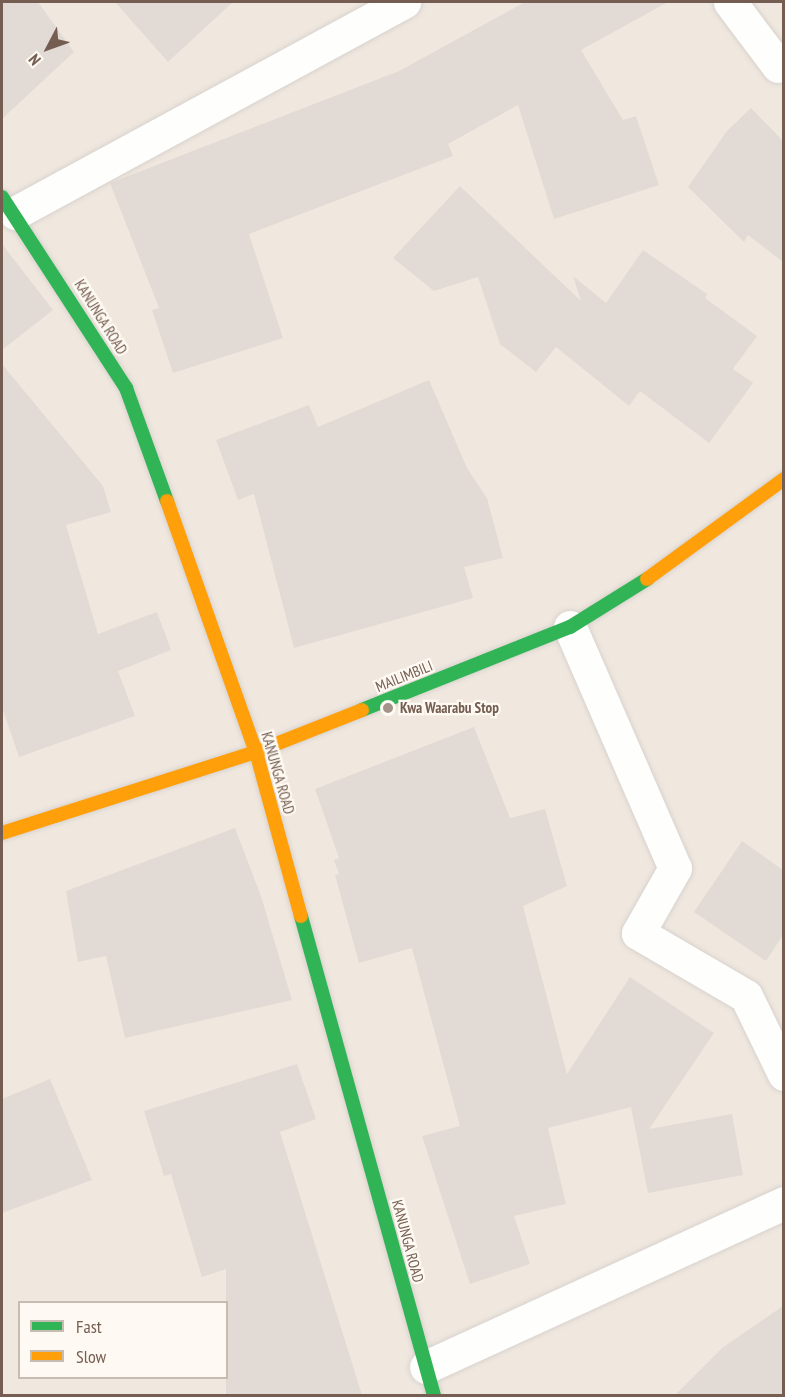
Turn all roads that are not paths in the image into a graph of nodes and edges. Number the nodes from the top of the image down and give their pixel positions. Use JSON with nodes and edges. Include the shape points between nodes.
{"nodes":[{"id":1,"x":404,"y":2,"type":"edge"},
{"id":2,"x":730,"y":2,"type":"edge"},
{"id":3,"x":778,"y":66,"type":"dead end"},
{"id":4,"x":8,"y":205,"type":"edge"},
{"id":5,"x":783,"y":479,"type":"edge"},
{"id":6,"x":570,"y":627,"type":"junction"},
{"id":7,"x":256,"y":752,"type":"junction"},
{"id":8,"x":2,"y":833,"type":"edge"},
{"id":9,"x":783,"y":1074,"type":"edge"},
{"id":10,"x":783,"y":1203,"type":"edge"},
{"id":11,"x":430,"y":1381,"type":"edge"}],
"edges":[{"from":1,"to":4,"type":"street"},
{"from":2,"to":3,"type":"street"},
{"from":4,"to":7,"type":"street","name":"KANUNGA ROAD","via":[[126,388]]},
{"from":5,"to":6,"type":"street","name":"MAILIMBILI","via":[[673,563]]},
{"from":6,"to":7,"type":"street","name":"MAILIMBILI"},
{"from":6,"to":9,"type":"street","via":[[675,868],[638,933],[746,996]]},
{"from":7,"to":8,"type":"street","name":"MAILIMBILI"},
{"from":7,"to":11,"type":"street","name":"KANUNGA ROAD"},
{"from":10,"to":11,"type":"street"}]}
